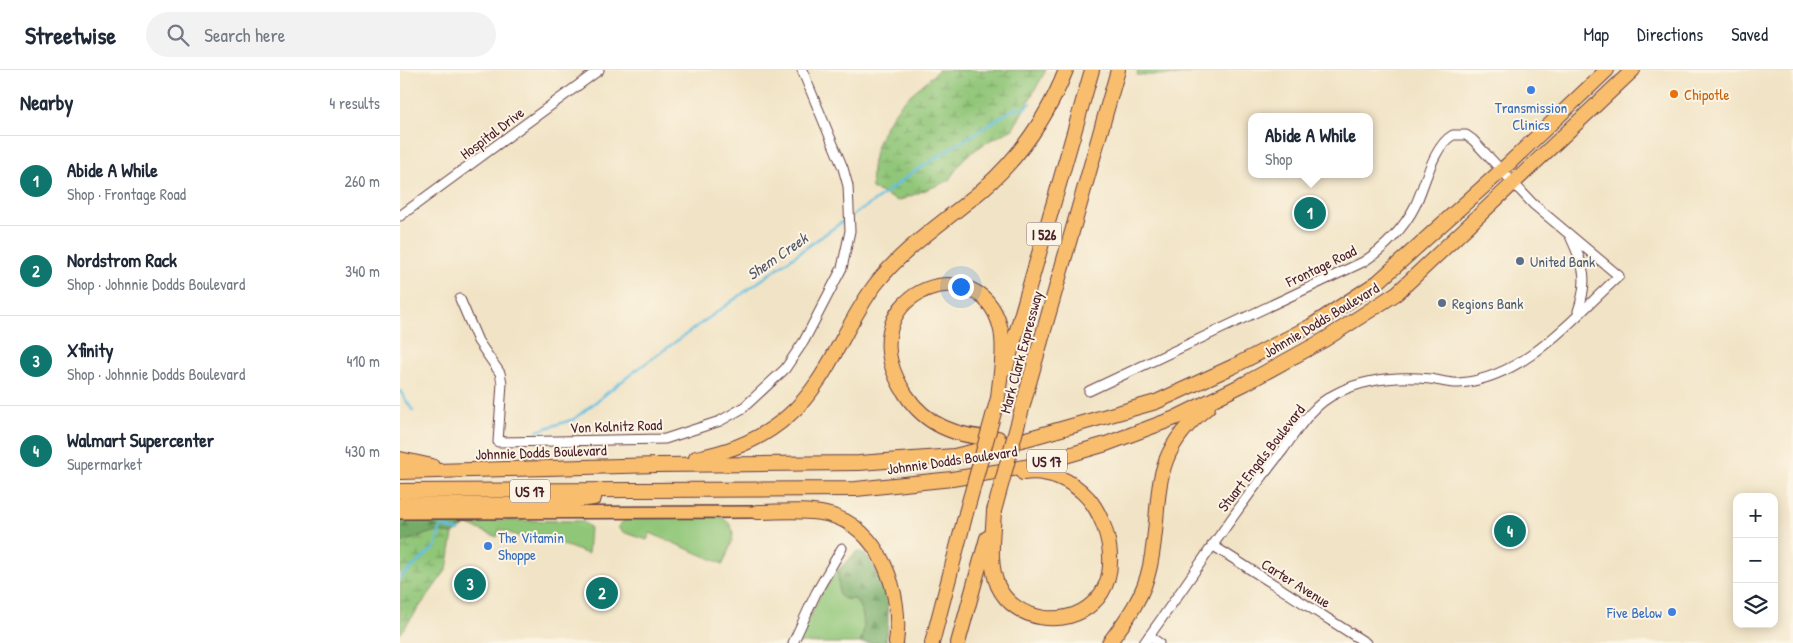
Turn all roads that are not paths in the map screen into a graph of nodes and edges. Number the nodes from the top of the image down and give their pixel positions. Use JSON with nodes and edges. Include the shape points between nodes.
{"nodes":[{"id":1,"x":599,"y":70,"type":"edge"},
{"id":2,"x":802,"y":70,"type":"edge"},
{"id":3,"x":1066,"y":70,"type":"edge"},
{"id":4,"x":1092,"y":70,"type":"edge"},
{"id":5,"x":1118,"y":70,"type":"edge"},
{"id":6,"x":1607,"y":70,"type":"edge"},
{"id":7,"x":1633,"y":70,"type":"edge"},
{"id":8,"x":1502,"y":170,"type":"junction"},
{"id":9,"x":1514,"y":183,"type":"junction"},
{"id":10,"x":400,"y":216,"type":"edge"},
{"id":11,"x":1569,"y":234,"type":"junction"},
{"id":12,"x":460,"y":299,"type":"dead end"},
{"id":13,"x":1578,"y":314,"type":"junction"},
{"id":14,"x":1089,"y":391,"type":"dead end"},
{"id":15,"x":1227,"y":392,"type":"junction"},
{"id":16,"x":998,"y":398,"type":"junction"},
{"id":17,"x":1026,"y":439,"type":"junction"},
{"id":18,"x":400,"y":459,"type":"edge"},
{"id":19,"x":658,"y":465,"type":"junction"},
{"id":20,"x":455,"y":471,"type":"junction"},
{"id":21,"x":400,"y":472,"type":"edge"},
{"id":22,"x":856,"y":489,"type":"junction"},
{"id":23,"x":400,"y":491,"type":"edge"},
{"id":24,"x":659,"y":491,"type":"junction"},
{"id":25,"x":400,"y":505,"type":"edge"},
{"id":26,"x":994,"y":511,"type":"junction"},
{"id":27,"x":758,"y":512,"type":"joint"},
{"id":28,"x":400,"y":513,"type":"edge"},
{"id":29,"x":1212,"y":546,"type":"junction"},
{"id":30,"x":842,"y":548,"type":"dead end"},
{"id":31,"x":1146,"y":640,"type":"edge"},
{"id":32,"x":793,"y":643,"type":"edge"},
{"id":33,"x":896,"y":643,"type":"edge"},
{"id":34,"x":932,"y":643,"type":"edge"},
{"id":35,"x":958,"y":643,"type":"edge"},
{"id":36,"x":1109,"y":643,"type":"edge"},
{"id":37,"x":1159,"y":643,"type":"edge"},
{"id":38,"x":1366,"y":643,"type":"edge"}],
"edges":[{"from":1,"to":10,"type":"street","name":"Hospital Drive"},
{"from":2,"to":12,"type":"street","name":"Von Kolnitz Road","via":[[843,168],[848,186],[849,237],[842,268],[804,342],[786,369],[743,408],[720,422],[665,439],[498,442],[500,373],[478,341]]},
{"from":3,"to":19,"type":"highway","via":[[1050,106],[1021,148],[984,188],[918,240],[875,285],[843,334],[822,375],[798,406],[763,434],[744,444],[714,455]]},
{"from":4,"to":16,"type":"highway","name":"Mark Clark Expressway","number":"I 526"},
{"from":5,"to":26,"type":"highway","name":"Mark Clark Expressway","number":"I 526","bridge":true},
{"from":6,"to":8,"type":"highway","number":"US 17"},
{"from":7,"to":9,"type":"highway","number":"US 17"},
{"from":8,"to":9,"type":"street","name":"Stuart Engals Boulevard"},
{"from":8,"to":14,"type":"street","name":"Frontage Road","via":[[1466,135],[1453,135],[1446,139],[1437,154],[1414,207],[1380,251],[1363,262]]},
{"from":8,"to":17,"type":"highway","name":"Johnnie Dodds Boulevard","number":"US 17","via":[[1378,282],[1311,326],[1156,402]]},
{"from":9,"to":11,"type":"street","name":"Stuart Engals Boulevard"},
{"from":9,"to":15,"type":"highway","name":"Johnnie Dodds Boulevard","number":"US 17","via":[[1397,293],[1324,340]]},
{"from":11,"to":13,"type":"street","via":[[1584,273],[1584,295]]},
{"from":11,"to":13,"type":"street","name":"Stuart Engals Boulevard","via":[[1619,276]]},
{"from":13,"to":29,"type":"street","name":"Stuart Engals Boulevard","via":[[1536,352],[1487,379],[1458,384],[1429,379],[1381,379],[1336,393],[1313,410]]},
{"from":15,"to":22,"type":"highway","name":"Johnnie Dodds Boulevard","number":"US 17","via":[[1175,418],[1106,444],[1031,466],[952,479]]},
{"from":15,"to":36,"type":"highway","via":[[1200,414],[1172,444],[1160,480],[1146,580],[1132,612]]},
{"from":16,"to":17,"type":"highway","via":[[1002,337],[989,303],[970,289],[937,286],[918,293],[900,306],[890,331],[890,357],[901,388],[923,416],[936,425],[967,436]]},
{"from":16,"to":34,"type":"highway","name":"Mark Clark Expressway","bridge":true},
{"from":17,"to":19,"type":"highway","name":"Johnnie Dodds Boulevard","number":"US 17","via":[[954,456],[868,463]]},
{"from":18,"to":20,"type":"highway"},
{"from":19,"to":20,"type":"highway","name":"Johnnie Dodds Boulevard","number":"US 17"},
{"from":20,"to":21,"type":"highway","name":"Johnnie Dodds Boulevard","number":"US 17"},
{"from":22,"to":24,"type":"highway","name":"Johnnie Dodds Boulevard","number":"US 17"},
{"from":22,"to":26,"type":"highway","via":[[916,492],[1027,473],[1064,479],[1090,501],[1107,536],[1110,553],[1108,576],[1095,602],[1079,612],[1051,618],[1028,614],[1006,598],[999,588],[993,566]]},
{"from":23,"to":24,"type":"highway","name":"Johnnie Dodds Boulevard","number":"US 17"},
{"from":24,"to":25,"type":"highway","via":[[539,505]]},
{"from":26,"to":35,"type":"highway","name":"Mark Clark Expressway","number":"I 526"},
{"from":27,"to":28,"type":"main road"},
{"from":27,"to":33,"type":"highway","via":[[827,514],[855,526],[886,568],[898,610]]},
{"from":29,"to":31,"type":"street","name":"Stuart Engals Boulevard"},
{"from":29,"to":38,"type":"street","name":"Carter Avenue"},
{"from":30,"to":32,"type":"street"},
{"from":31,"to":37,"type":"street"}]}
